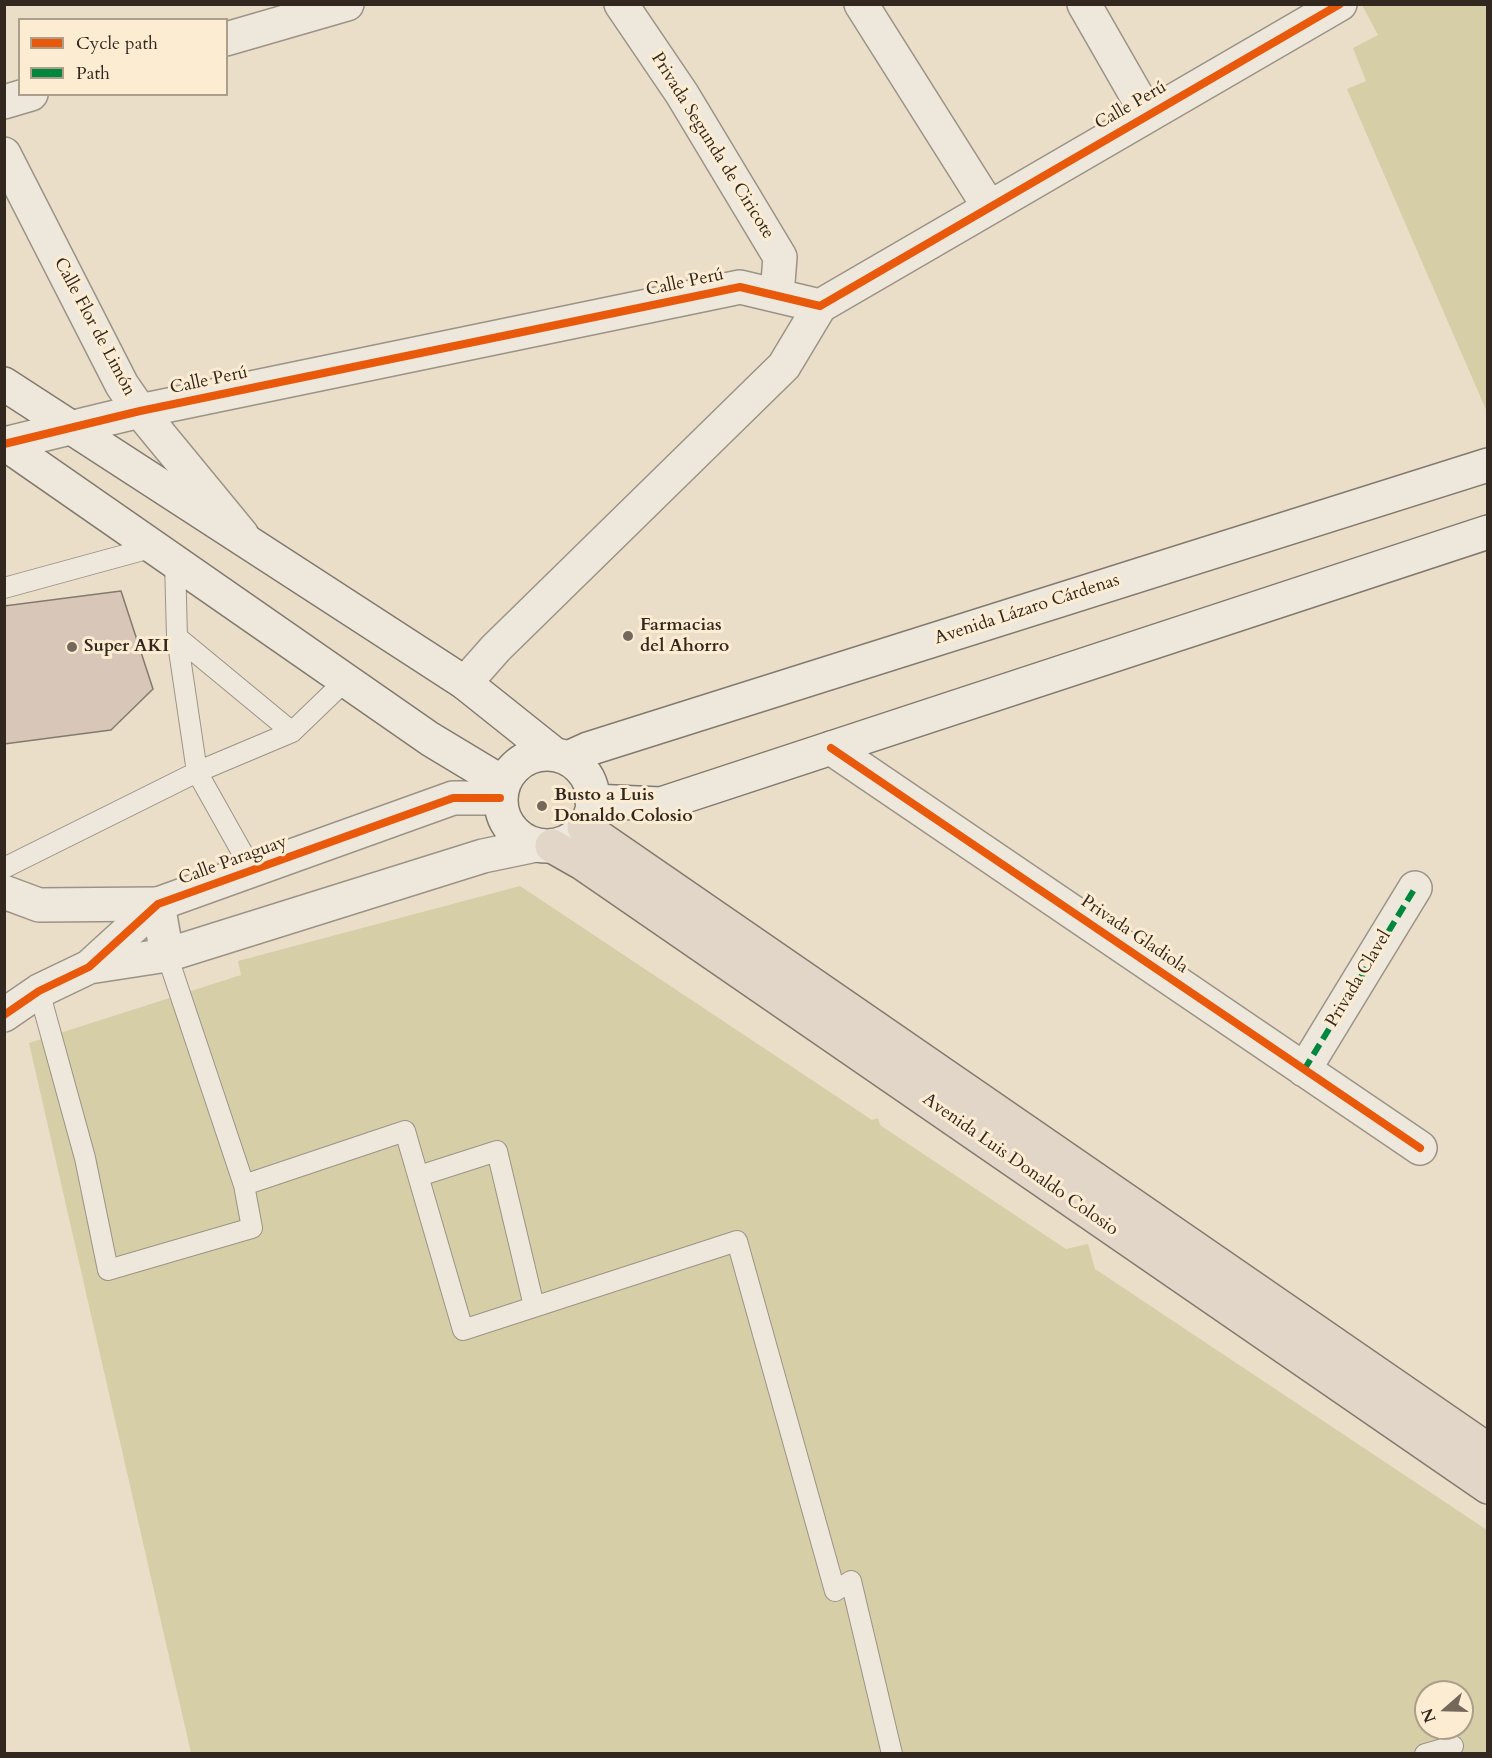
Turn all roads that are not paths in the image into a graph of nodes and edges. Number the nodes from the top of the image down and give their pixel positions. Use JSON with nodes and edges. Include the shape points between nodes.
{"nodes":[{"id":1,"x":347,"y":4,"type":"edge"},
{"id":2,"x":621,"y":4,"type":"edge"},
{"id":3,"x":861,"y":4,"type":"edge"},
{"id":4,"x":1084,"y":4,"type":"edge"},
{"id":5,"x":1340,"y":4,"type":"edge"},
{"id":6,"x":228,"y":38,"type":"edge"},
{"id":7,"x":24,"y":96,"type":"edge"},
{"id":8,"x":4,"y":102,"type":"edge"},
{"id":9,"x":1147,"y":114,"type":"junction"},
{"id":10,"x":4,"y":154,"type":"edge"},
{"id":11,"x":989,"y":207,"type":"junction"},
{"id":12,"x":777,"y":295,"type":"junction"},
{"id":13,"x":820,"y":306,"type":"junction"},
{"id":14,"x":4,"y":384,"type":"edge"},
{"id":15,"x":140,"y":411,"type":"junction"},
{"id":16,"x":70,"y":428,"type":"junction"},
{"id":17,"x":5,"y":443,"type":"edge"},
{"id":18,"x":1488,"y":465,"type":"edge"},
{"id":19,"x":1488,"y":532,"type":"edge"},
{"id":20,"x":250,"y":543,"type":"junction"},
{"id":21,"x":164,"y":554,"type":"junction"},
{"id":22,"x":4,"y":588,"type":"edge"},
{"id":23,"x":177,"y":637,"type":"junction"},
{"id":24,"x":346,"y":680,"type":"junction"},
{"id":25,"x":465,"y":683,"type":"junction"},
{"id":26,"x":292,"y":732,"type":"junction"},
{"id":27,"x":831,"y":748,"type":"junction"},
{"id":28,"x":561,"y":756,"type":"junction"},
{"id":29,"x":197,"y":772,"type":"junction"},
{"id":30,"x":502,"y":790,"type":"junction"},
{"id":31,"x":588,"y":814,"type":"junction"},
{"id":32,"x":544,"y":846,"type":"junction"},
{"id":33,"x":4,"y":868,"type":"edge"},
{"id":34,"x":252,"y":870,"type":"junction"},
{"id":35,"x":1414,"y":888,"type":"dead end"},
{"id":36,"x":4,"y":892,"type":"edge"},
{"id":37,"x":158,"y":904,"type":"junction"},
{"id":38,"x":167,"y":955,"type":"junction"},
{"id":39,"x":89,"y":966,"type":"junction"},
{"id":40,"x":39,"y":991,"type":"junction"},
{"id":41,"x":4,"y":1015,"type":"edge"},
{"id":42,"x":1304,"y":1070,"type":"junction"},
{"id":43,"x":1420,"y":1148,"type":"dead end"},
{"id":44,"x":419,"y":1176,"type":"junction"},
{"id":45,"x":244,"y":1185,"type":"junction"},
{"id":46,"x":534,"y":1306,"type":"junction"},
{"id":47,"x":1488,"y":1450,"type":"edge"},
{"id":48,"x":1488,"y":1487,"type":"edge"},
{"id":49,"x":1453,"y":1746,"type":"dead end"},
{"id":50,"x":892,"y":1754,"type":"edge"},
{"id":51,"x":1425,"y":1754,"type":"edge"}],
"edges":[{"from":1,"to":6,"type":"street"},
{"from":2,"to":12,"type":"street","name":"Privada Segunda de Ciricote","via":[[682,94],[780,257]]},
{"from":3,"to":11,"type":"street"},
{"from":4,"to":9,"type":"street"},
{"from":5,"to":9,"type":"street","name":"Calle Perú"},
{"from":7,"to":8,"type":"street"},
{"from":9,"to":11,"type":"street","name":"Calle Perú"},
{"from":10,"to":15,"type":"street","name":"Calle Flor de Limón","via":[[122,385]]},
{"from":11,"to":13,"type":"street","name":"Calle Perú"},
{"from":12,"to":13,"type":"street","name":"Calle Perú"},
{"from":12,"to":15,"type":"street","name":"Calle Perú","via":[[740,287]]},
{"from":13,"to":25,"type":"street","name":"Calle Perú","via":[[784,366]]},
{"from":14,"to":16,"type":"street"},
{"from":15,"to":16,"type":"street","name":"Calle Perú"},
{"from":15,"to":20,"type":"street","name":"Calle Flor de Limón"},
{"from":16,"to":17,"type":"street","name":"Calle Perú"},
{"from":16,"to":20,"type":"street"},
{"from":17,"to":21,"type":"street"},
{"from":18,"to":28,"type":"street","name":"Avenida Lázaro Cárdenas"},
{"from":19,"to":27,"type":"street"},
{"from":20,"to":25,"type":"street"},
{"from":21,"to":22,"type":"lane"},
{"from":21,"to":23,"type":"lane"},
{"from":21,"to":24,"type":"street"},
{"from":23,"to":26,"type":"lane"},
{"from":23,"to":29,"type":"lane"},
{"from":24,"to":26,"type":"lane"},
{"from":24,"to":30,"type":"street"},
{"from":25,"to":28,"type":"street"},
{"from":26,"to":29,"type":"lane"},
{"from":27,"to":31,"type":"street","via":[[661,804]]},
{"from":27,"to":42,"type":"street","name":"Privada Gladiola"},
{"from":28,"to":30,"type":"street","via":[[538,754],[523,759],[511,769]]},
{"from":28,"to":31,"type":"street","via":[[579,767],[588,779]]},
{"from":29,"to":33,"type":"lane"},
{"from":29,"to":34,"type":"lane"},
{"from":30,"to":32,"type":"street","via":[[503,814],[510,828],[522,838]]},
{"from":30,"to":34,"type":"street","name":"Calle Paraguay","via":[[453,798]]},
{"from":31,"to":32,"type":"street","via":[[575,836]]},
{"from":31,"to":47,"type":"main road"},
{"from":32,"to":38,"type":"street","name":"Calle Paraguay","via":[[483,856]]},
{"from":32,"to":48,"type":"main road","name":"Avenida Luis Donaldo Colosio","via":[[582,863]]},
{"from":34,"to":37,"type":"street","name":"Calle Paraguay"},
{"from":35,"to":42,"type":"street","name":"Privada Clavel"},
{"from":36,"to":37,"type":"street","via":[[39,905]]},
{"from":37,"to":38,"type":"street"},
{"from":37,"to":39,"type":"street","name":"Calle Paraguay"},
{"from":38,"to":39,"type":"street","name":"Calle Paraguay"},
{"from":38,"to":45,"type":"lane"},
{"from":39,"to":40,"type":"street","name":"Calle Paraguay"},
{"from":40,"to":41,"type":"street","name":"Calle Paraguay"},
{"from":40,"to":45,"type":"lane","via":[[85,1158],[108,1270],[252,1228]]},
{"from":42,"to":43,"type":"street","name":"Privada Gladiola"},
{"from":44,"to":45,"type":"lane","via":[[405,1131]]},
{"from":44,"to":46,"type":"lane","via":[[463,1330]]},
{"from":44,"to":46,"type":"lane","via":[[497,1151]]},
{"from":46,"to":50,"type":"lane","via":[[737,1241],[835,1591],[851,1581]]},
{"from":49,"to":51,"type":"lane"}]}
